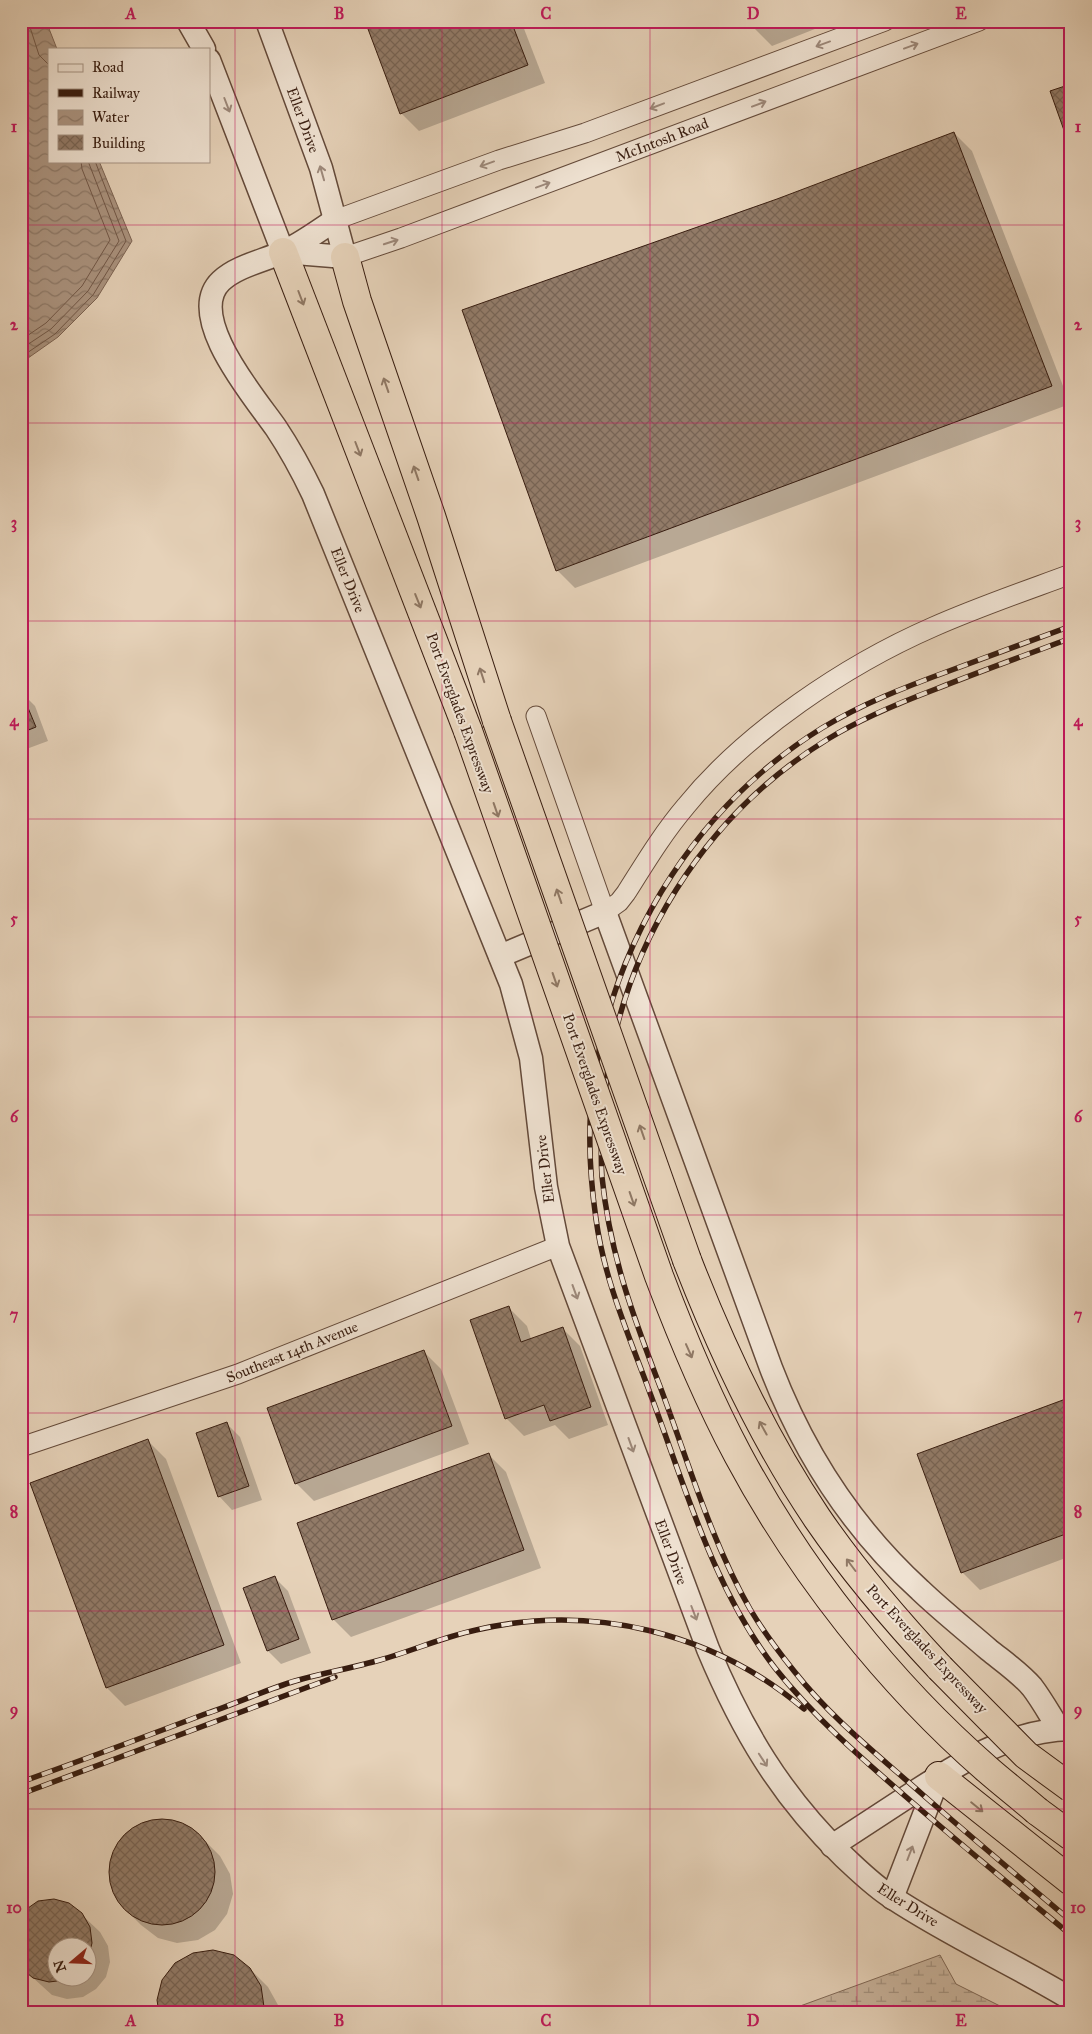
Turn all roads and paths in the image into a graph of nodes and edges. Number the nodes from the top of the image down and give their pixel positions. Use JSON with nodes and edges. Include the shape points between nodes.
{"nodes":[{"id":1,"x":188,"y":21,"type":"edge"},
{"id":2,"x":267,"y":21,"type":"edge"},
{"id":3,"x":885,"y":21,"type":"edge"},
{"id":4,"x":979,"y":21,"type":"edge"},
{"id":5,"x":203,"y":48,"type":"edge"},
{"id":6,"x":210,"y":63,"type":"edge"},
{"id":7,"x":335,"y":220,"type":"junction"},
{"id":8,"x":283,"y":252,"type":"junction"},
{"id":9,"x":345,"y":257,"type":"junction"},
{"id":10,"x":1071,"y":574,"type":"edge"},
{"id":11,"x":536,"y":716,"type":"dead end"},
{"id":12,"x":605,"y":912,"type":"junction"},
{"id":13,"x":500,"y":956,"type":"junction"},
{"id":14,"x":558,"y":1246,"type":"junction"},
{"id":15,"x":21,"y":1447,"type":"edge"},
{"id":16,"x":940,"y":1668,"type":"junction"},
{"id":17,"x":1065,"y":1729,"type":"edge"},
{"id":18,"x":1071,"y":1766,"type":"edge"},
{"id":19,"x":939,"y":1776,"type":"junction"},
{"id":20,"x":1071,"y":1788,"type":"edge"},
{"id":21,"x":1071,"y":1836,"type":"edge"},
{"id":22,"x":832,"y":1846,"type":"junction"},
{"id":23,"x":1071,"y":1881,"type":"edge"},
{"id":24,"x":892,"y":1898,"type":"junction"},
{"id":25,"x":1071,"y":1999,"type":"edge"}],
"edges":[{"from":1,"to":5,"type":"street"},
{"from":7,"to":2,"type":"street","name":"Eller Drive","one_way":true,"via":[[321,168]]},
{"from":3,"to":7,"type":"street","one_way":true,"via":[[585,133],[499,160]]},
{"from":9,"to":4,"type":"street","name":"McIntosh Road","one_way":true},
{"from":6,"to":8,"type":"street","one_way":true},
{"from":7,"to":8,"type":"street","name":"Eller Drive"},
{"from":7,"to":9,"type":"street","name":"Eller Drive"},
{"from":8,"to":9,"type":"street","name":"Eller Drive"},
{"from":8,"to":13,"type":"street","name":"Eller Drive","via":[[220,282],[211,302],[213,324],[237,373],[290,449],[313,494]]},
{"from":8,"to":21,"type":"highway","name":"Port Everglades Expressway","one_way":true,"bridge":true,"via":[[468,731],[659,1276],[701,1380],[773,1515],[848,1622],[954,1739],[987,1770]]},
{"from":16,"to":9,"type":"highway","name":"Port Everglades Expressway","one_way":true,"bridge":true,"via":[[855,1570],[817,1518],[764,1430],[730,1363],[687,1260],[497,721],[357,302]]},
{"from":10,"to":12,"type":"street","via":[[931,628],[836,679],[775,720],[728,761],[686,805],[626,894]]},
{"from":11,"to":12,"type":"street"},
{"from":12,"to":13,"type":"street"},
{"from":12,"to":17,"type":"street","via":[[771,1368],[809,1453],[848,1510],[895,1566],[1020,1675]]},
{"from":13,"to":14,"type":"street","name":"Eller Drive","via":[[520,1011],[531,1058],[546,1187]]},
{"from":14,"to":15,"type":"street","name":"Southeast 14th Avenue","via":[[238,1374]]},
{"from":14,"to":22,"type":"street","name":"Eller Drive","one_way":true,"via":[[726,1692],[772,1774]]},
{"from":16,"to":18,"type":"highway","bridge":true,"via":[[1032,1740]]},
{"from":16,"to":20,"type":"highway","name":"Port Everglades Expressway","bridge":true,"via":[[1026,1755]]},
{"from":17,"to":19,"type":"street","via":[[996,1745]]},
{"from":19,"to":22,"type":"street"},
{"from":19,"to":23,"type":"highway","one_way":true},
{"from":24,"to":19,"type":"street","one_way":true},
{"from":22,"to":24,"type":"street","name":"Eller Drive"},
{"from":24,"to":25,"type":"street","name":"Eller Drive"}]}
